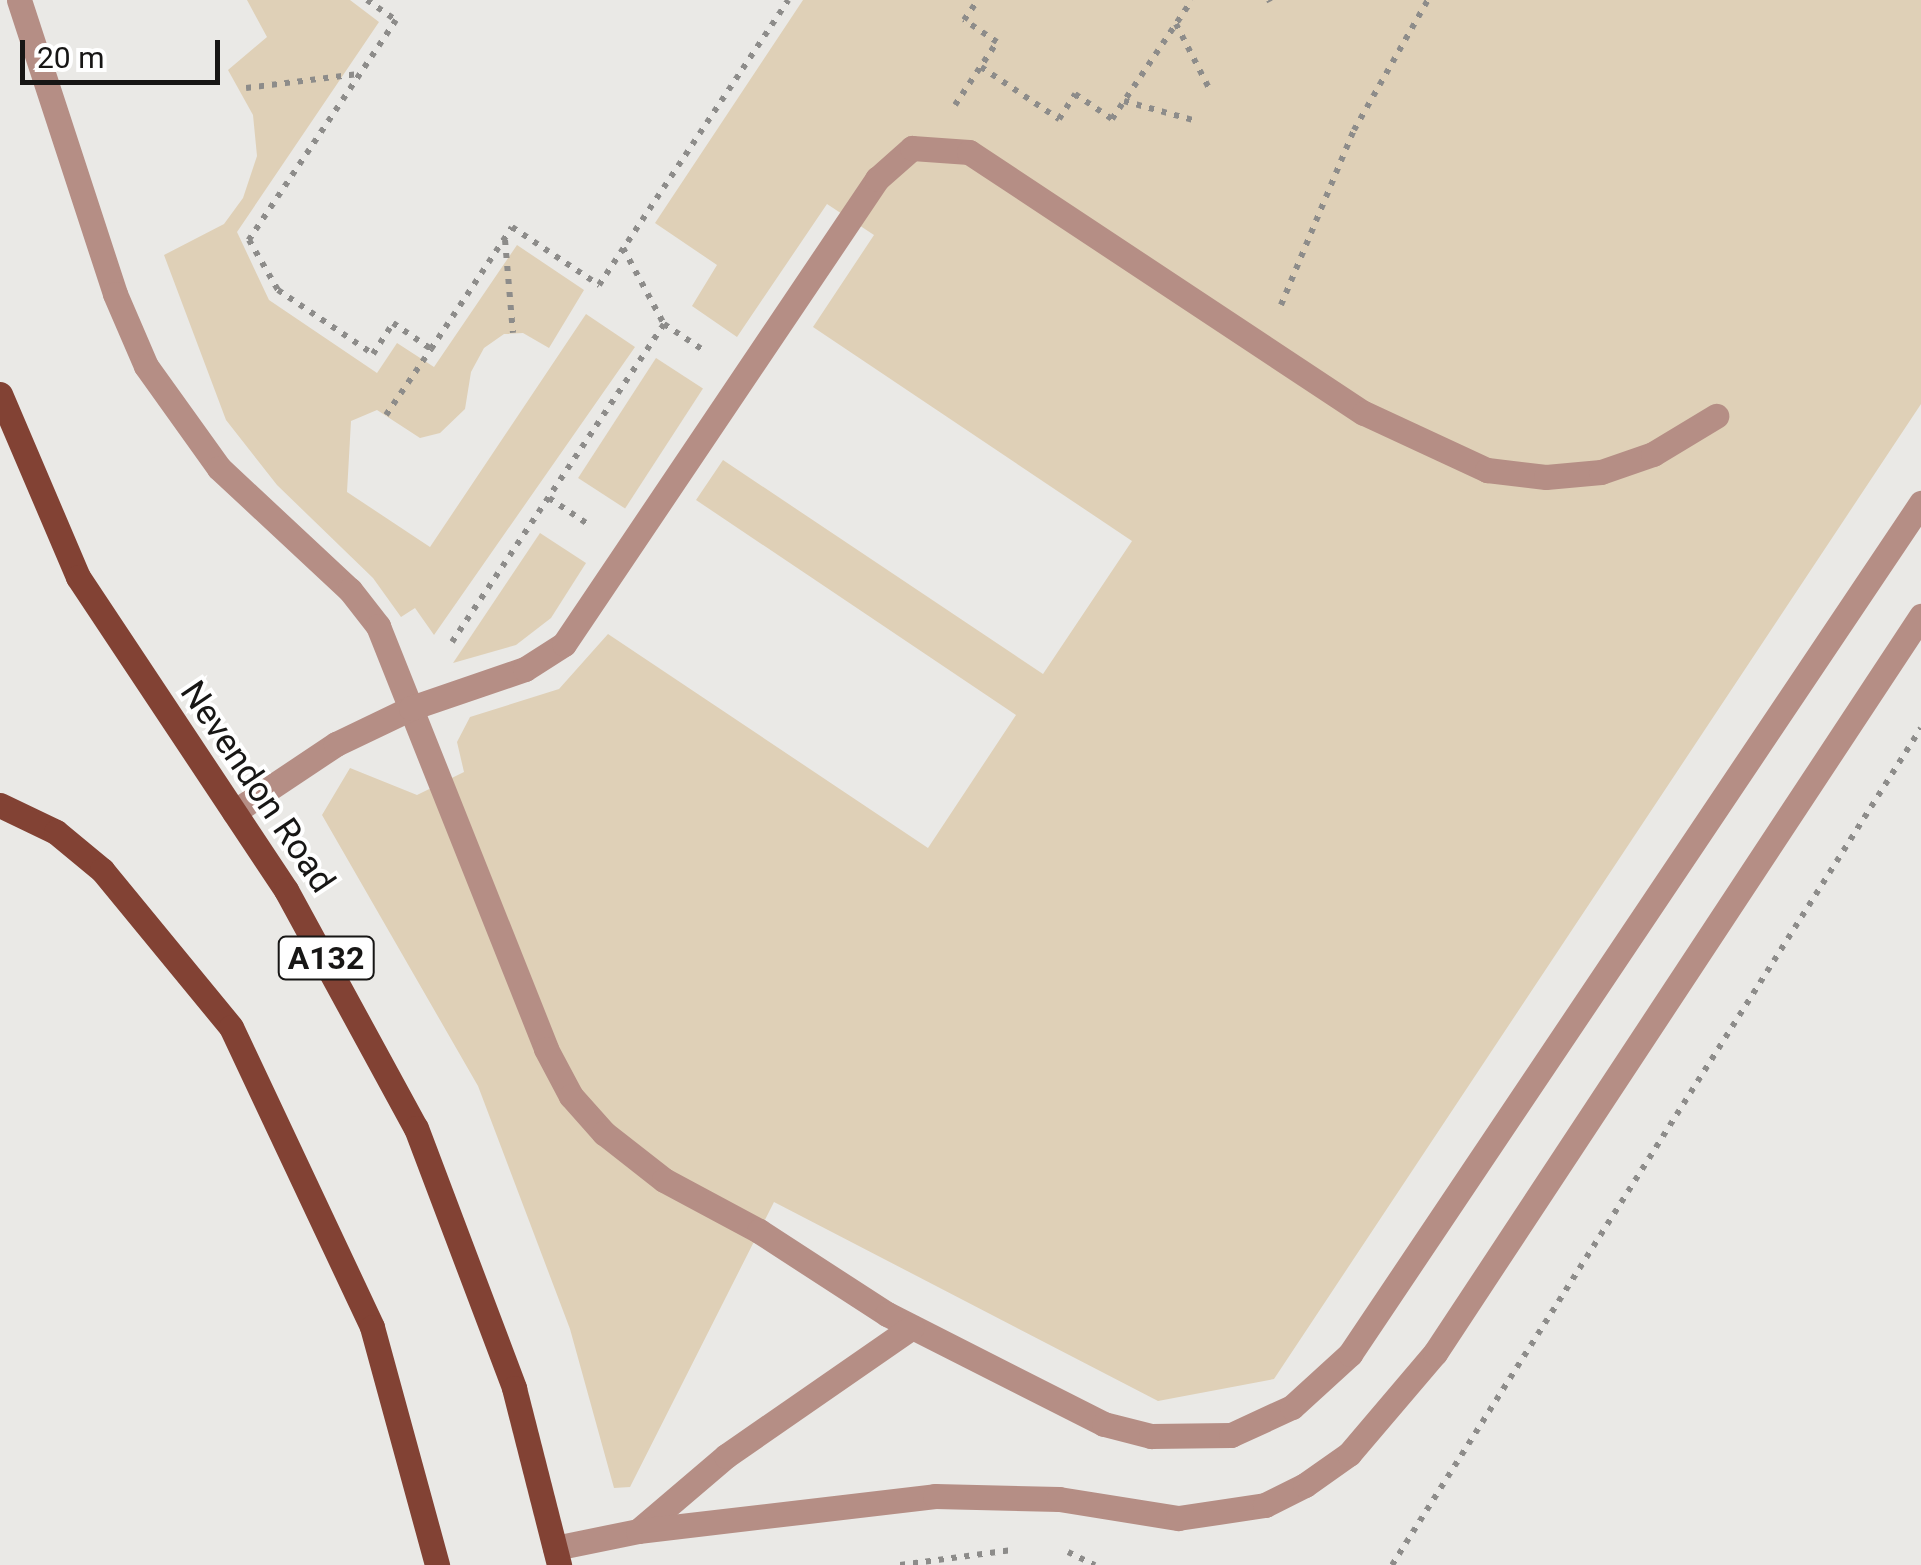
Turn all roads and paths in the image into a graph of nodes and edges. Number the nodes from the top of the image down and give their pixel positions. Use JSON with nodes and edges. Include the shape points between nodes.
{"nodes":[{"id":1,"x":19,"y":0,"type":"edge"},
{"id":2,"x":367,"y":0,"type":"edge"},
{"id":3,"x":788,"y":0,"type":"edge"},
{"id":4,"x":978,"y":0,"type":"edge"},
{"id":5,"x":1192,"y":0,"type":"edge"},
{"id":6,"x":1428,"y":0,"type":"edge"},
{"id":7,"x":1176,"y":24,"type":"junction"},
{"id":8,"x":981,"y":66,"type":"junction"},
{"id":9,"x":360,"y":73,"type":"junction"},
{"id":10,"x":246,"y":88,"type":"dead end"},
{"id":11,"x":1211,"y":92,"type":"dead end"},
{"id":12,"x":1124,"y":101,"type":"junction"},
{"id":13,"x":1193,"y":120,"type":"dead end"},
{"id":14,"x":928,"y":144,"type":"junction"},
{"id":15,"x":504,"y":238,"type":"junction"},
{"id":16,"x":624,"y":248,"type":"junction"},
{"id":17,"x":664,"y":324,"type":"junction"},
{"id":18,"x":513,"y":333,"type":"dead end"},
{"id":19,"x":1265,"y":347,"type":"junction"},
{"id":20,"x":431,"y":348,"type":"junction"},
{"id":21,"x":744,"y":378,"type":"junction"},
{"id":22,"x":0,"y":394,"type":"edge"},
{"id":23,"x":386,"y":415,"type":"dead end"},
{"id":24,"x":1716,"y":416,"type":"dead end"},
{"id":25,"x":1921,"y":503,"type":"edge"},
{"id":26,"x":1921,"y":616,"type":"edge"},
{"id":27,"x":443,"y":655,"type":"dead end"},
{"id":28,"x":411,"y":708,"type":"junction"},
{"id":29,"x":1921,"y":728,"type":"edge"},
{"id":30,"x":0,"y":805,"type":"edge"},
{"id":31,"x":234,"y":812,"type":"junction"},
{"id":32,"x":912,"y":1328,"type":"junction"},
{"id":33,"x":638,"y":1530,"type":"junction"},
{"id":34,"x":1052,"y":1544,"type":"dead end"},
{"id":35,"x":1033,"y":1547,"type":"dead end"},
{"id":36,"x":557,"y":1557,"type":"edge"},
{"id":37,"x":437,"y":1565,"type":"edge"},
{"id":38,"x":900,"y":1565,"type":"edge"},
{"id":39,"x":1094,"y":1565,"type":"edge"},
{"id":40,"x":1392,"y":1565,"type":"edge"}],
"edges":[{"from":1,"to":28,"type":"lane","via":[[115,294],[146,366],[220,468],[350,590],[378,626]]},
{"from":2,"to":9,"type":"path","via":[[396,20]]},
{"from":3,"to":16,"type":"path"},
{"from":4,"to":8,"type":"path","via":[[964,20],[997,42]]},
{"from":5,"to":7,"type":"path"},
{"from":6,"to":19,"type":"path","via":[[1339,162]]},
{"from":7,"to":11,"type":"path"},
{"from":7,"to":12,"type":"path"},
{"from":8,"to":12,"type":"path","via":[[1059,119],[1075,94],[1112,119]]},
{"from":8,"to":14,"type":"path"},
{"from":9,"to":10,"type":"path"},
{"from":9,"to":20,"type":"path","via":[[249,240],[278,290],[373,354],[393,323]]},
{"from":12,"to":13,"type":"path"},
{"from":14,"to":19,"type":"lane","via":[[970,152],[1002,171]]},
{"from":14,"to":21,"type":"lane","via":[[896,158],[877,179]]},
{"from":15,"to":16,"type":"path","via":[[512,226],[599,285]]},
{"from":15,"to":18,"type":"path"},
{"from":15,"to":20,"type":"path"},
{"from":16,"to":17,"type":"path"},
{"from":17,"to":21,"type":"path"},
{"from":17,"to":27,"type":"path"},
{"from":19,"to":24,"type":"lane","via":[[1364,413],[1487,470],[1546,477],[1600,472],[1652,454]]},
{"from":20,"to":23,"type":"path"},
{"from":21,"to":28,"type":"lane","via":[[564,644],[525,668]]},
{"from":22,"to":31,"type":"main road","name":"Nevendon Road","number":"A132","via":[[78,577]]},
{"from":25,"to":32,"type":"lane","via":[[1389,1298],[1321,1385],[1263,1424],[1231,1435],[1151,1436],[1051,1402]]},
{"from":26,"to":33,"type":"lane","via":[[1434,1353],[1349,1454],[1305,1486],[1265,1505],[1178,1518],[1059,1499],[968,1496]]},
{"from":28,"to":31,"type":"lane","via":[[336,744]]},
{"from":28,"to":32,"type":"lane","via":[[546,1049],[571,1096],[649,1170]]},
{"from":29,"to":40,"type":"path"},
{"from":30,"to":37,"type":"main road","via":[[56,832],[102,870],[230,1027],[372,1327]]},
{"from":31,"to":36,"type":"main road","name":"Nevendon Road","number":"A132","via":[[332,966],[416,1128],[508,1371]]},
{"from":32,"to":33,"type":"lane","via":[[726,1456]]},
{"from":33,"to":36,"type":"lane"},
{"from":34,"to":39,"type":"path"},
{"from":35,"to":38,"type":"path"}]}
